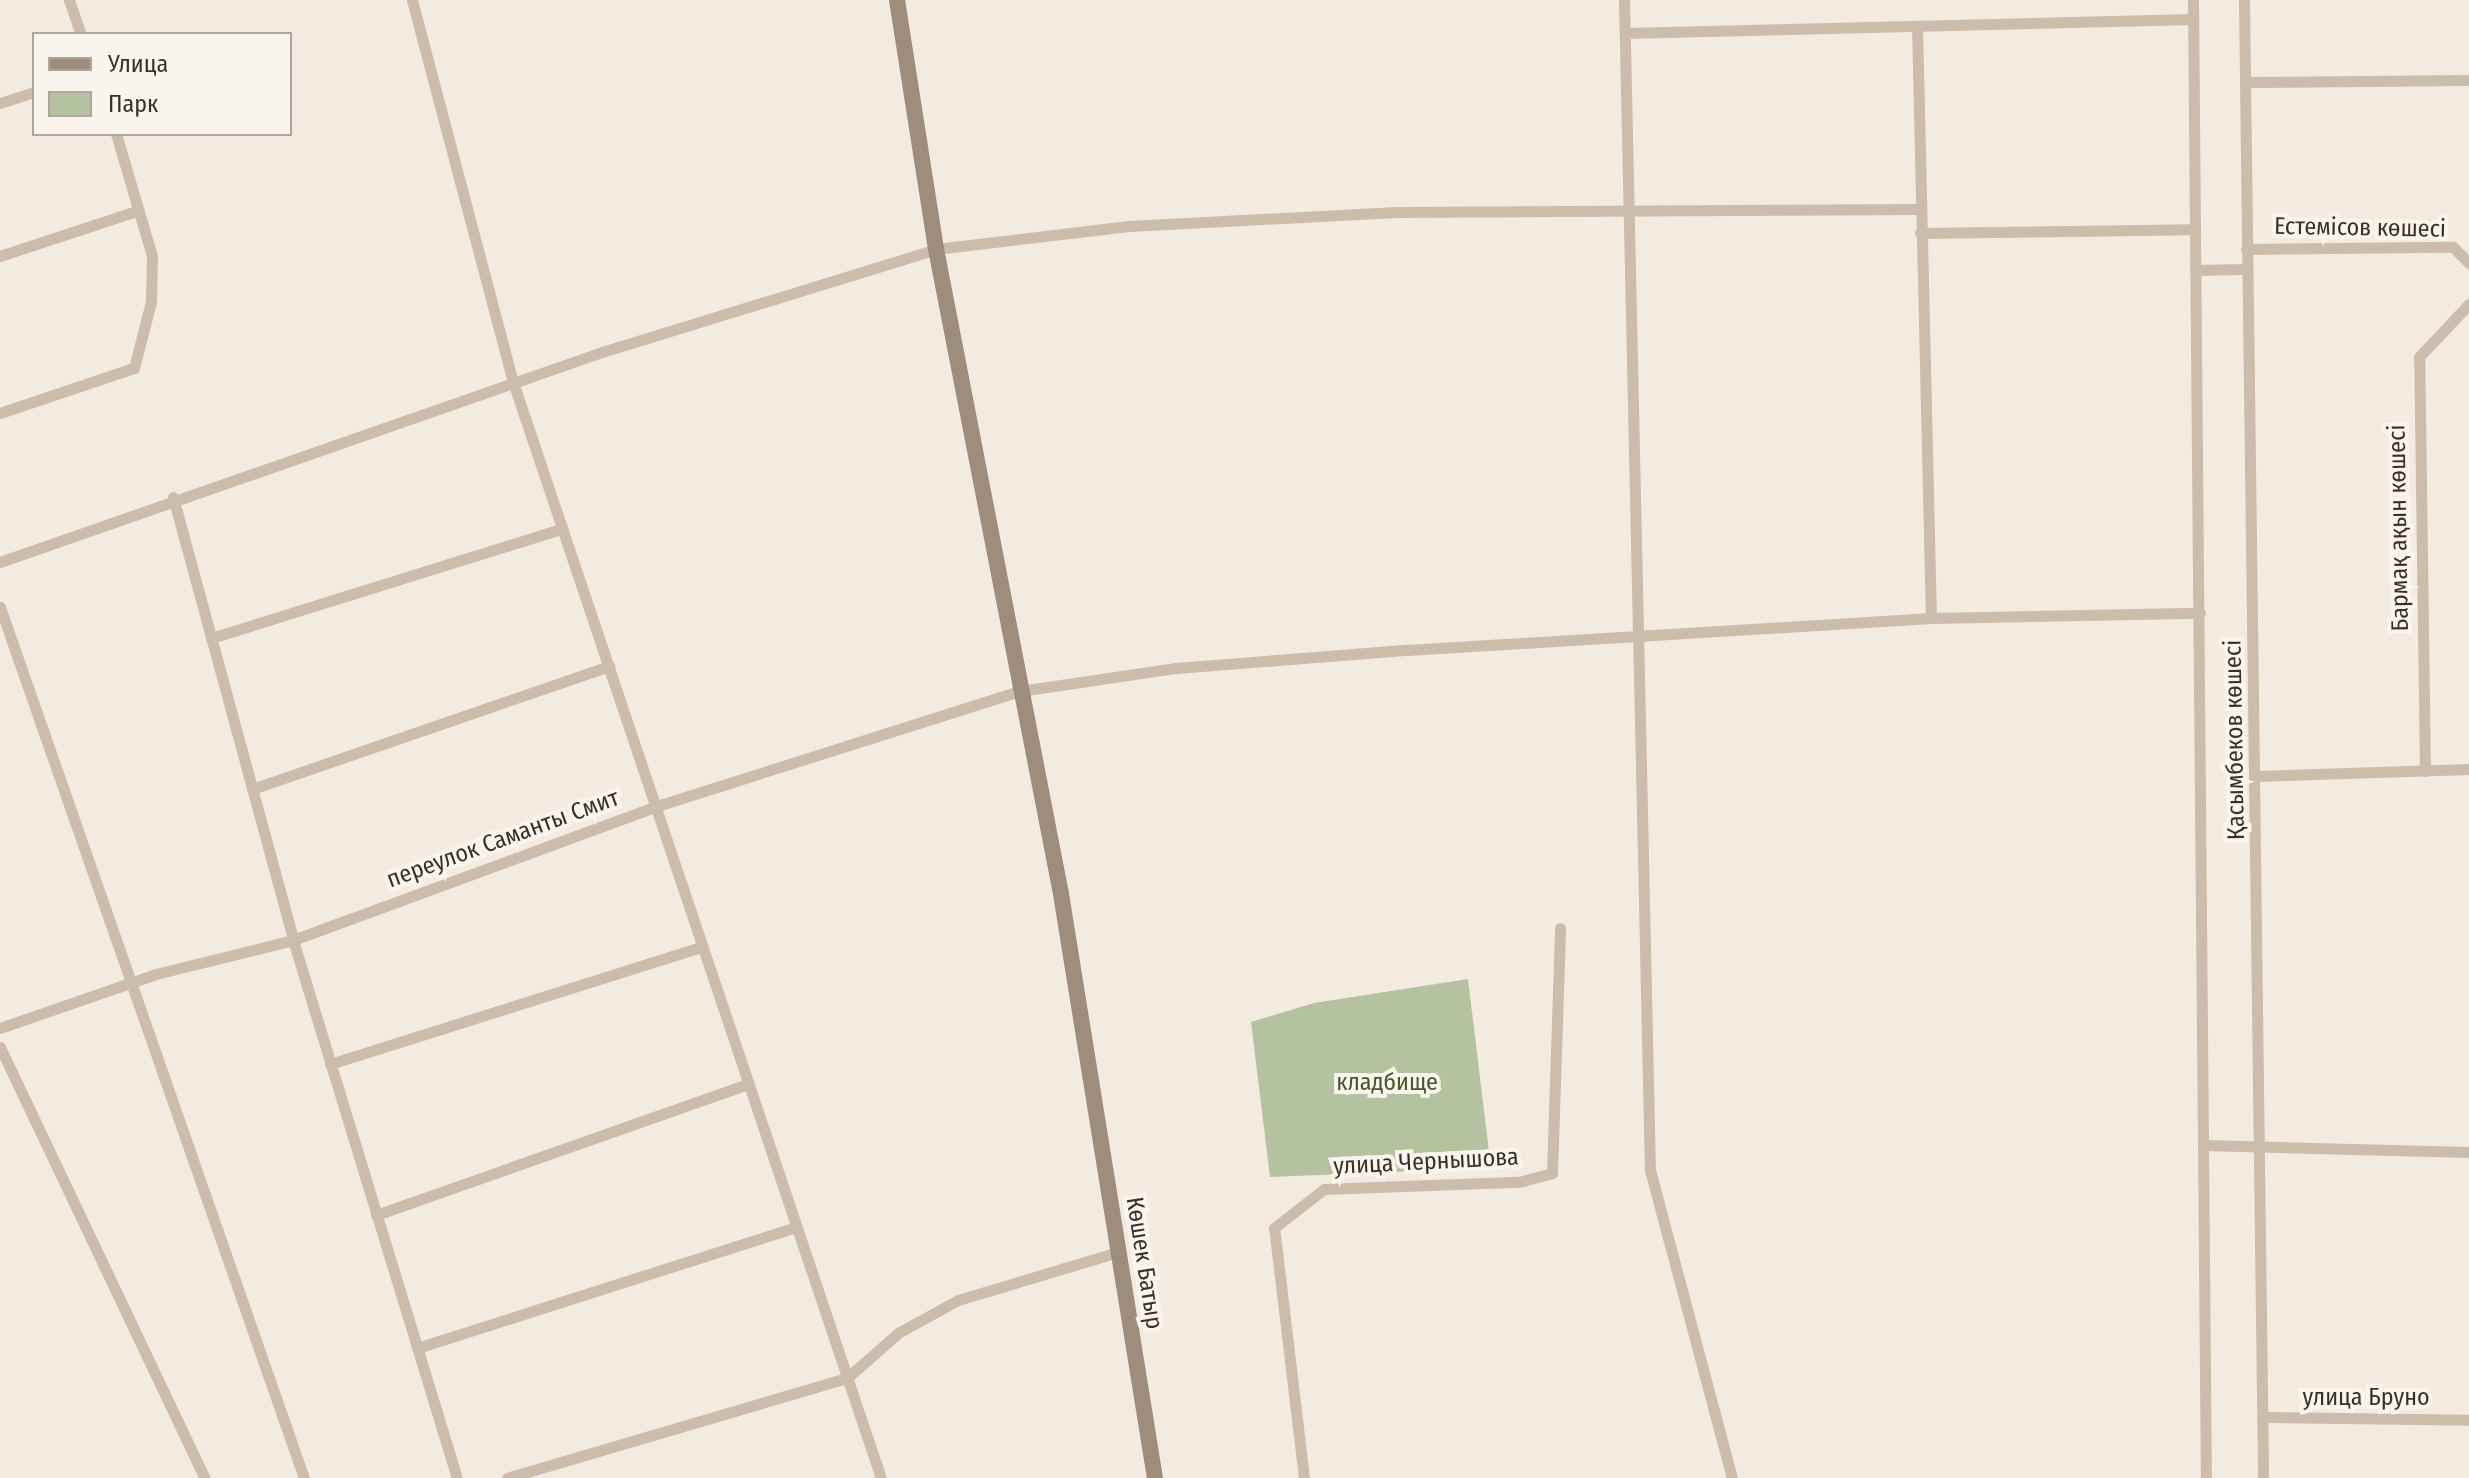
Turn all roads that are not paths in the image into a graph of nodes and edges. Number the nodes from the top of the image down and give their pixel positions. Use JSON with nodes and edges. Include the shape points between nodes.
{"nodes":[{"id":1,"x":69,"y":0,"type":"edge"},
{"id":2,"x":412,"y":0,"type":"edge"},
{"id":3,"x":897,"y":0,"type":"edge"},
{"id":4,"x":1624,"y":0,"type":"edge"},
{"id":5,"x":2193,"y":0,"type":"edge"},
{"id":6,"x":2244,"y":0,"type":"edge"},
{"id":7,"x":2193,"y":19,"type":"junction"},
{"id":8,"x":1917,"y":26,"type":"junction"},
{"id":9,"x":80,"y":32,"type":"edge"},
{"id":10,"x":1625,"y":33,"type":"junction"},
{"id":11,"x":2469,"y":80,"type":"edge"},
{"id":12,"x":2245,"y":82,"type":"junction"},
{"id":13,"x":32,"y":93,"type":"edge"},
{"id":14,"x":0,"y":103,"type":"edge"},
{"id":15,"x":117,"y":136,"type":"edge"},
{"id":16,"x":1919,"y":209,"type":"junction"},
{"id":17,"x":139,"y":210,"type":"junction"},
{"id":18,"x":1631,"y":214,"type":"junction"},
{"id":19,"x":2195,"y":229,"type":"junction"},
{"id":20,"x":1920,"y":233,"type":"junction"},
{"id":21,"x":936,"y":249,"type":"junction"},
{"id":22,"x":2246,"y":249,"type":"junction"},
{"id":23,"x":0,"y":256,"type":"edge"},
{"id":24,"x":2469,"y":263,"type":"edge"},
{"id":25,"x":2245,"y":269,"type":"junction"},
{"id":26,"x":2195,"y":270,"type":"junction"},
{"id":27,"x":2469,"y":304,"type":"edge"},
{"id":28,"x":513,"y":382,"type":"junction"},
{"id":29,"x":0,"y":413,"type":"edge"},
{"id":30,"x":173,"y":497,"type":"junction"},
{"id":31,"x":562,"y":529,"type":"junction"},
{"id":32,"x":0,"y":562,"type":"edge"},
{"id":33,"x":0,"y":607,"type":"edge"},
{"id":34,"x":2200,"y":613,"type":"junction"},
{"id":35,"x":1931,"y":618,"type":"junction"},
{"id":36,"x":1637,"y":637,"type":"junction"},
{"id":37,"x":211,"y":638,"type":"junction"},
{"id":38,"x":609,"y":666,"type":"junction"},
{"id":39,"x":1020,"y":691,"type":"junction"},
{"id":40,"x":2469,"y":769,"type":"edge"},
{"id":41,"x":2425,"y":771,"type":"junction"},
{"id":42,"x":2259,"y":776,"type":"junction"},
{"id":43,"x":252,"y":789,"type":"junction"},
{"id":44,"x":657,"y":806,"type":"junction"},
{"id":45,"x":1560,"y":928,"type":"dead end"},
{"id":46,"x":293,"y":940,"type":"junction"},
{"id":47,"x":701,"y":947,"type":"junction"},
{"id":48,"x":128,"y":984,"type":"junction"},
{"id":49,"x":0,"y":1028,"type":"edge"},
{"id":50,"x":0,"y":1047,"type":"edge"},
{"id":51,"x":330,"y":1064,"type":"junction"},
{"id":52,"x":746,"y":1085,"type":"junction"},
{"id":53,"x":2204,"y":1145,"type":"junction"},
{"id":54,"x":2261,"y":1147,"type":"junction"},
{"id":55,"x":2469,"y":1152,"type":"edge"},
{"id":56,"x":376,"y":1215,"type":"junction"},
{"id":57,"x":793,"y":1228,"type":"junction"},
{"id":58,"x":1118,"y":1252,"type":"junction"},
{"id":59,"x":417,"y":1348,"type":"junction"},
{"id":60,"x":847,"y":1378,"type":"junction"},
{"id":61,"x":2263,"y":1417,"type":"junction"},
{"id":62,"x":2469,"y":1420,"type":"edge"},
{"id":63,"x":205,"y":1478,"type":"edge"},
{"id":64,"x":304,"y":1478,"type":"edge"},
{"id":65,"x":457,"y":1478,"type":"edge"},
{"id":66,"x":507,"y":1478,"type":"edge"},
{"id":67,"x":881,"y":1478,"type":"edge"},
{"id":68,"x":1155,"y":1478,"type":"edge"},
{"id":69,"x":1304,"y":1478,"type":"edge"},
{"id":70,"x":1732,"y":1478,"type":"edge"},
{"id":71,"x":2206,"y":1478,"type":"edge"},
{"id":72,"x":2263,"y":1478,"type":"edge"}],
"edges":[{"from":1,"to":9,"type":"street"},
{"from":2,"to":28,"type":"street"},
{"from":3,"to":21,"type":"street","name":"Көшек Батыр"},
{"from":4,"to":10,"type":"street"},
{"from":5,"to":7,"type":"street"},
{"from":6,"to":12,"type":"street","name":"Қасымбеков көшесі"},
{"from":7,"to":8,"type":"street"},
{"from":7,"to":19,"type":"street"},
{"from":8,"to":10,"type":"street"},
{"from":8,"to":16,"type":"street"},
{"from":10,"to":18,"type":"street"},
{"from":11,"to":12,"type":"street"},
{"from":12,"to":22,"type":"street","name":"Қасымбеков көшесі"},
{"from":13,"to":14,"type":"street"},
{"from":15,"to":17,"type":"street"},
{"from":16,"to":18,"type":"street"},
{"from":16,"to":20,"type":"street"},
{"from":17,"to":23,"type":"street"},
{"from":17,"to":29,"type":"street","via":[[152,256],[151,302],[134,368]]},
{"from":18,"to":21,"type":"street","via":[[1383,213],[1129,226]]},
{"from":18,"to":36,"type":"street"},
{"from":19,"to":20,"type":"street"},
{"from":19,"to":26,"type":"street"},
{"from":20,"to":35,"type":"street"},
{"from":21,"to":28,"type":"street"},
{"from":21,"to":39,"type":"street","name":"Көшек Батыр"},
{"from":22,"to":24,"type":"street","name":"Естемісов көшесі","via":[[2453,247]]},
{"from":22,"to":25,"type":"street","name":"Қасымбеков көшесі"},
{"from":25,"to":26,"type":"street"},
{"from":25,"to":42,"type":"street","name":"Қасымбеков көшесі"},
{"from":26,"to":34,"type":"street"},
{"from":27,"to":41,"type":"street","name":"Бармақ ақын көшесі","via":[[2419,357]]},
{"from":28,"to":30,"type":"street"},
{"from":28,"to":31,"type":"street"},
{"from":30,"to":32,"type":"street"},
{"from":30,"to":37,"type":"street"},
{"from":31,"to":37,"type":"street"},
{"from":31,"to":38,"type":"street"},
{"from":33,"to":48,"type":"street"},
{"from":34,"to":35,"type":"street","name":"переулок Саманты Смит"},
{"from":34,"to":53,"type":"street"},
{"from":35,"to":36,"type":"street","name":"переулок Саманты Смит"},
{"from":36,"to":39,"type":"street","name":"переулок Саманты Смит","via":[[1253,661]]},
{"from":36,"to":70,"type":"street","via":[[1650,1170]]},
{"from":37,"to":43,"type":"street"},
{"from":38,"to":43,"type":"street"},
{"from":38,"to":44,"type":"street"},
{"from":39,"to":44,"type":"street","name":"переулок Саманты Смит"},
{"from":39,"to":58,"type":"street","name":"Көшек Батыр"},
{"from":40,"to":41,"type":"street"},
{"from":41,"to":42,"type":"street"},
{"from":42,"to":54,"type":"street","name":"Қасымбеков көшесі"},
{"from":43,"to":46,"type":"street"},
{"from":44,"to":46,"type":"street","name":"переулок Саманты Смит"},
{"from":44,"to":47,"type":"street"},
{"from":45,"to":69,"type":"street","name":"улица Чернышова","via":[[1552,1173],[1519,1182],[1324,1189],[1274,1228]]},
{"from":46,"to":48,"type":"street","name":"переулок Саманты Смит"},
{"from":46,"to":51,"type":"street"},
{"from":47,"to":51,"type":"street"},
{"from":47,"to":52,"type":"street"},
{"from":48,"to":49,"type":"street","name":"переулок Саманты Смит"},
{"from":48,"to":64,"type":"street"},
{"from":50,"to":63,"type":"street"},
{"from":51,"to":56,"type":"street"},
{"from":52,"to":56,"type":"street"},
{"from":52,"to":57,"type":"street"},
{"from":53,"to":54,"type":"street"},
{"from":53,"to":71,"type":"street"},
{"from":54,"to":55,"type":"street"},
{"from":54,"to":61,"type":"street","name":"Қасымбеков көшесі"},
{"from":56,"to":59,"type":"street"},
{"from":57,"to":59,"type":"street"},
{"from":57,"to":60,"type":"street"},
{"from":58,"to":60,"type":"street","via":[[958,1300],[898,1333]]},
{"from":58,"to":68,"type":"street","name":"Көшек Батыр"},
{"from":59,"to":65,"type":"street"},
{"from":60,"to":66,"type":"street"},
{"from":60,"to":67,"type":"street"},
{"from":61,"to":62,"type":"street","name":"улица Бруно"},
{"from":61,"to":72,"type":"street","name":"Қасымбеков көшесі"}]}
